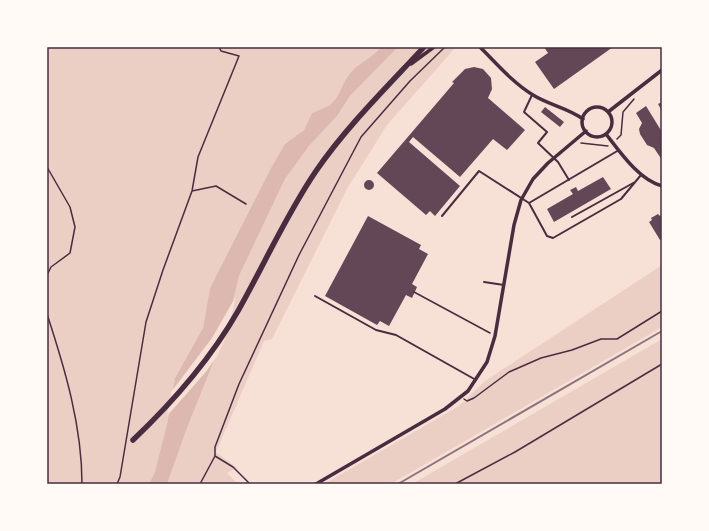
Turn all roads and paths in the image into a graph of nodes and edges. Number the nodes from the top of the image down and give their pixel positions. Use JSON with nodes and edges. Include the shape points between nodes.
{"nodes":[{"id":1,"x":219,"y":47,"type":"edge"},
{"id":2,"x":424,"y":47,"type":"edge"},
{"id":3,"x":434,"y":47,"type":"edge"},
{"id":4,"x":445,"y":47,"type":"edge"},
{"id":5,"x":480,"y":47,"type":"edge"},
{"id":6,"x":662,"y":70,"type":"edge"},
{"id":7,"x":398,"y":74,"type":"junction"},
{"id":8,"x":632,"y":92,"type":"junction"},
{"id":9,"x":532,"y":95,"type":"junction"},
{"id":10,"x":608,"y":112,"type":"junction"},
{"id":11,"x":583,"y":119,"type":"junction"},
{"id":12,"x":586,"y":131,"type":"junction"},
{"id":13,"x":606,"y":134,"type":"junction"},
{"id":14,"x":577,"y":139,"type":"junction"},
{"id":15,"x":613,"y":142,"type":"junction"},
{"id":16,"x":620,"y":150,"type":"junction"},
{"id":17,"x":554,"y":158,"type":"junction"},
{"id":18,"x":47,"y":167,"type":"edge"},
{"id":19,"x":641,"y":175,"type":"junction"},
{"id":20,"x":569,"y":180,"type":"junction"},
{"id":21,"x":636,"y":181,"type":"junction"},
{"id":22,"x":662,"y":186,"type":"edge"},
{"id":23,"x":192,"y":191,"type":"junction"},
{"id":24,"x":521,"y":200,"type":"junction"},
{"id":25,"x":529,"y":203,"type":"junction"},
{"id":26,"x":246,"y":204,"type":"dead end"},
{"id":27,"x":442,"y":216,"type":"dead end"},
{"id":28,"x":572,"y":218,"type":"dead end"},
{"id":29,"x":47,"y":275,"type":"edge"},
{"id":30,"x":484,"y":282,"type":"dead end"},
{"id":31,"x":504,"y":285,"type":"junction"},
{"id":32,"x":414,"y":292,"type":"dead end"},
{"id":33,"x":314,"y":296,"type":"dead end"},
{"id":34,"x":662,"y":311,"type":"edge"},
{"id":35,"x":47,"y":314,"type":"edge"},
{"id":36,"x":495,"y":336,"type":"junction"},
{"id":37,"x":662,"y":364,"type":"edge"},
{"id":38,"x":476,"y":380,"type":"junction"},
{"id":39,"x":461,"y":397,"type":"junction"},
{"id":40,"x":133,"y":440,"type":"dead end"},
{"id":41,"x":215,"y":456,"type":"junction"},
{"id":42,"x":82,"y":484,"type":"edge"},
{"id":43,"x":118,"y":484,"type":"edge"},
{"id":44,"x":200,"y":484,"type":"edge"},
{"id":45,"x":250,"y":484,"type":"edge"},
{"id":46,"x":316,"y":484,"type":"edge"},
{"id":47,"x":455,"y":484,"type":"edge"}],
"edges":[{"from":1,"to":23,"type":"path","via":[[221,51],[239,56],[198,157]]},
{"from":2,"to":7,"type":"main road"},
{"from":3,"to":7,"type":"street"},
{"from":4,"to":41,"type":"path","via":[[410,81],[361,137],[299,255],[243,377],[215,447]]},
{"from":5,"to":9,"type":"street"},
{"from":6,"to":8,"type":"street"},
{"from":7,"to":40,"type":"main road","via":[[337,142],[316,171],[214,348],[183,389]]},
{"from":8,"to":10,"type":"street"},
{"from":8,"to":15,"type":"path","via":[[636,97],[623,112],[621,135]]},
{"from":9,"to":11,"type":"street"},
{"from":9,"to":17,"type":"lane","via":[[524,112],[547,132],[538,142]]},
{"from":10,"to":11,"type":"street","via":[[603,108],[590,109]]},
{"from":10,"to":13,"type":"street","via":[[612,123]]},
{"from":11,"to":12,"type":"street"},
{"from":12,"to":13,"type":"street","via":[[596,137]]},
{"from":12,"to":14,"type":"street"},
{"from":13,"to":15,"type":"street"},
{"from":14,"to":15,"type":"path","via":[[582,144],[607,147]]},
{"from":14,"to":17,"type":"street"},
{"from":15,"to":16,"type":"street"},
{"from":16,"to":19,"type":"street"},
{"from":16,"to":20,"type":"lane"},
{"from":17,"to":20,"type":"lane"},
{"from":17,"to":24,"type":"street","via":[[534,179]]},
{"from":18,"to":29,"type":"path","via":[[70,207],[75,227],[70,253],[51,267]]},
{"from":19,"to":21,"type":"lane"},
{"from":19,"to":22,"type":"street"},
{"from":20,"to":25,"type":"lane"},
{"from":21,"to":25,"type":"lane","via":[[621,199],[553,238],[547,236]]},
{"from":21,"to":28,"type":"lane"},
{"from":23,"to":26,"type":"path","via":[[216,186]]},
{"from":23,"to":43,"type":"path","via":[[146,322]]},
{"from":24,"to":25,"type":"lane"},
{"from":24,"to":27,"type":"lane","via":[[479,171]]},
{"from":24,"to":31,"type":"street"},
{"from":30,"to":31,"type":"lane"},
{"from":31,"to":36,"type":"street"},
{"from":32,"to":36,"type":"path"},
{"from":33,"to":38,"type":"lane","via":[[376,330],[396,336]]},
{"from":34,"to":39,"type":"path","via":[[617,339],[601,339],[541,358],[509,372],[474,398],[467,401]]},
{"from":35,"to":42,"type":"path","via":[[72,398]]},
{"from":36,"to":38,"type":"street","via":[[487,362]]},
{"from":37,"to":47,"type":"path","via":[[515,452]]},
{"from":38,"to":39,"type":"street"},
{"from":39,"to":46,"type":"street","via":[[445,409]]},
{"from":41,"to":44,"type":"path"},
{"from":41,"to":45,"type":"path","via":[[234,467]]}]}
